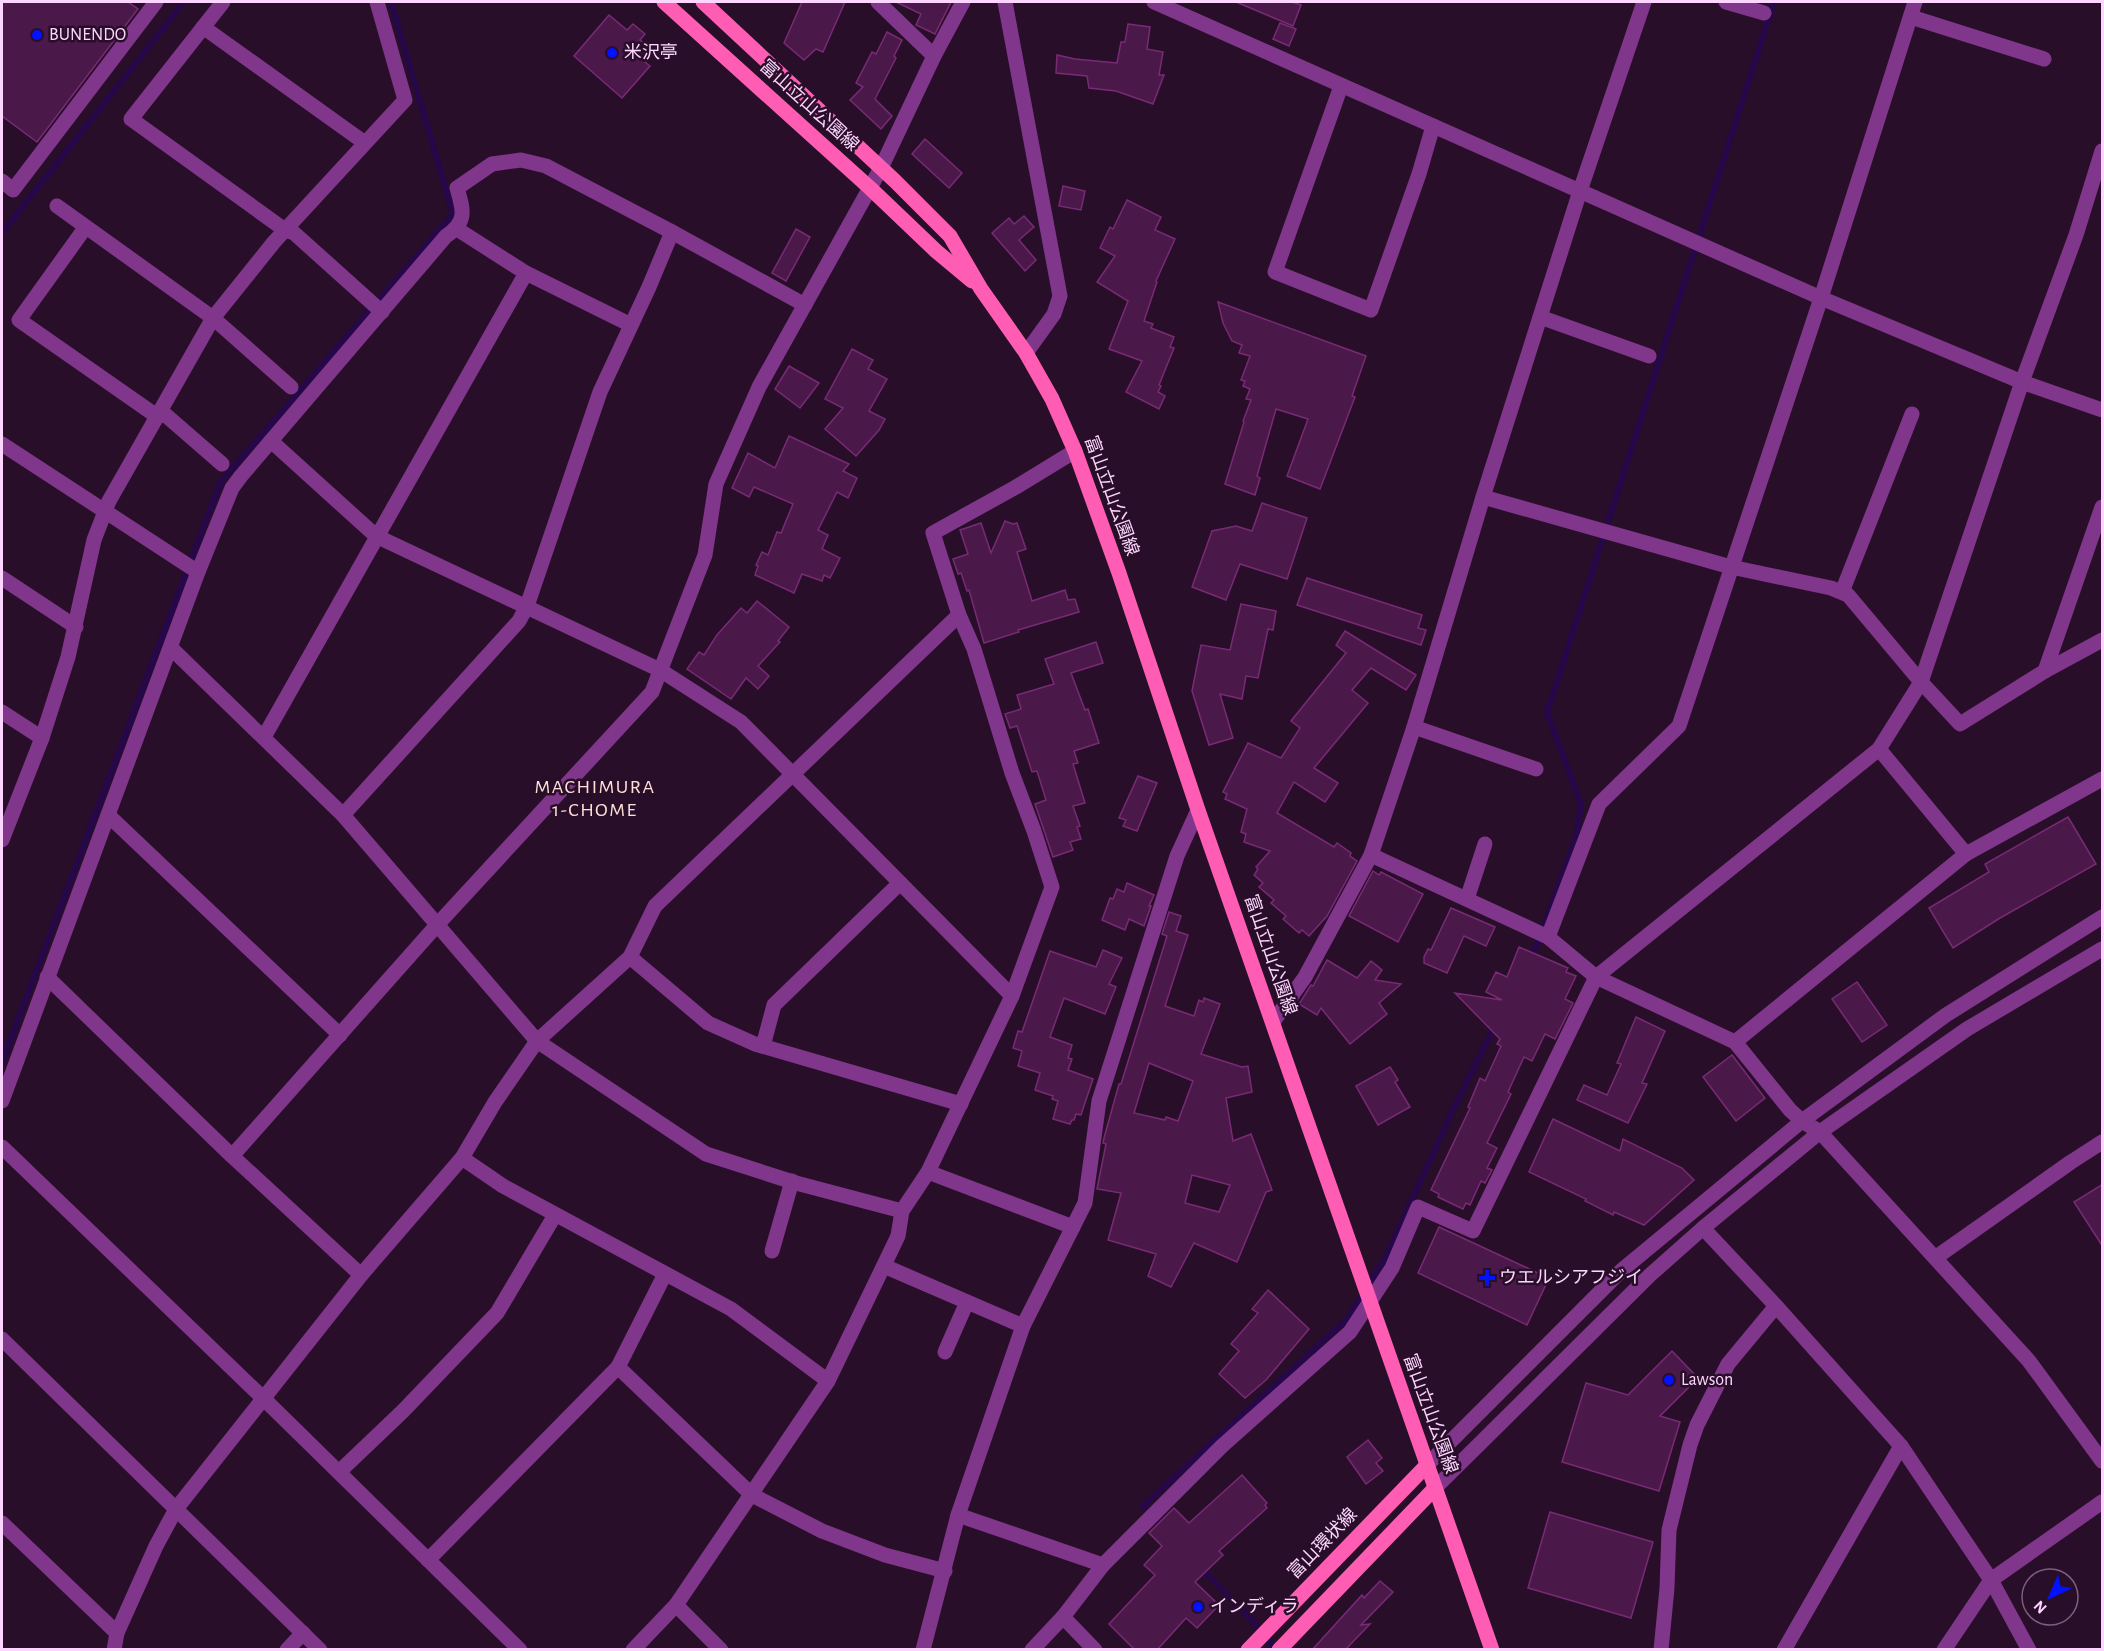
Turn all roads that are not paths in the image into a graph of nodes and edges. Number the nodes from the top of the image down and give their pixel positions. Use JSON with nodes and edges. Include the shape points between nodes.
{"nodes":[{"id":1,"x":156,"y":2,"type":"edge"},
{"id":2,"x":223,"y":2,"type":"edge"},
{"id":3,"x":377,"y":2,"type":"edge"},
{"id":4,"x":664,"y":2,"type":"edge"},
{"id":5,"x":703,"y":2,"type":"edge"},
{"id":6,"x":878,"y":2,"type":"edge"},
{"id":7,"x":963,"y":2,"type":"edge"},
{"id":8,"x":1005,"y":2,"type":"edge"},
{"id":9,"x":1154,"y":2,"type":"edge"},
{"id":10,"x":1644,"y":2,"type":"edge"},
{"id":11,"x":1726,"y":2,"type":"edge"},
{"id":12,"x":1915,"y":2,"type":"edge"},
{"id":13,"x":1764,"y":13,"type":"dead end"},
{"id":14,"x":1911,"y":17,"type":"junction"},
{"id":15,"x":203,"y":27,"type":"junction"},
{"id":16,"x":934,"y":56,"type":"junction"},
{"id":17,"x":2044,"y":59,"type":"dead end"},
{"id":18,"x":1341,"y":86,"type":"junction"},
{"id":19,"x":1433,"y":126,"type":"junction"},
{"id":20,"x":365,"y":143,"type":"junction"},
{"id":21,"x":2103,"y":150,"type":"edge"},
{"id":22,"x":881,"y":168,"type":"junction"},
{"id":23,"x":2,"y":181,"type":"edge"},
{"id":24,"x":870,"y":188,"type":"junction"},
{"id":25,"x":1580,"y":191,"type":"junction"},
{"id":26,"x":57,"y":206,"type":"dead end"},
{"id":27,"x":85,"y":228,"type":"junction"},
{"id":28,"x":457,"y":229,"type":"junction"},
{"id":29,"x":285,"y":230,"type":"junction"},
{"id":30,"x":672,"y":232,"type":"junction"},
{"id":31,"x":526,"y":273,"type":"junction"},
{"id":32,"x":981,"y":289,"type":"junction"},
{"id":33,"x":1821,"y":298,"type":"junction"},
{"id":34,"x":805,"y":305,"type":"junction"},
{"id":35,"x":382,"y":312,"type":"junction"},
{"id":36,"x":1540,"y":317,"type":"junction"},
{"id":37,"x":213,"y":318,"type":"junction"},
{"id":38,"x":631,"y":325,"type":"junction"},
{"id":39,"x":1026,"y":353,"type":"junction"},
{"id":40,"x":1649,"y":356,"type":"dead end"},
{"id":41,"x":2022,"y":382,"type":"junction"},
{"id":42,"x":291,"y":387,"type":"dead end"},
{"id":43,"x":2103,"y":410,"type":"edge"},
{"id":44,"x":160,"y":414,"type":"junction"},
{"id":45,"x":1912,"y":414,"type":"dead end"},
{"id":46,"x":271,"y":441,"type":"junction"},
{"id":47,"x":2,"y":444,"type":"edge"},
{"id":48,"x":1076,"y":451,"type":"junction"},
{"id":49,"x":222,"y":464,"type":"dead end"},
{"id":50,"x":1483,"y":497,"type":"junction"},
{"id":51,"x":2103,"y":507,"type":"edge"},
{"id":52,"x":106,"y":510,"type":"junction"},
{"id":53,"x":376,"y":536,"type":"junction"},
{"id":54,"x":1731,"y":567,"type":"junction"},
{"id":55,"x":198,"y":572,"type":"junction"},
{"id":56,"x":2,"y":578,"type":"edge"},
{"id":57,"x":1842,"y":592,"type":"junction"},
{"id":58,"x":527,"y":606,"type":"junction"},
{"id":59,"x":959,"y":615,"type":"junction"},
{"id":60,"x":76,"y":627,"type":"junction"},
{"id":61,"x":2103,"y":640,"type":"edge"},
{"id":62,"x":171,"y":648,"type":"junction"},
{"id":63,"x":660,"y":670,"type":"junction"},
{"id":64,"x":2045,"y":671,"type":"junction"},
{"id":65,"x":1921,"y":682,"type":"junction"},
{"id":66,"x":2,"y":712,"type":"edge"},
{"id":67,"x":1414,"y":727,"type":"junction"},
{"id":68,"x":264,"y":737,"type":"junction"},
{"id":69,"x":42,"y":738,"type":"junction"},
{"id":70,"x":1879,"y":749,"type":"junction"},
{"id":71,"x":1536,"y":769,"type":"dead end"},
{"id":72,"x":793,"y":774,"type":"junction"},
{"id":73,"x":2103,"y":779,"type":"edge"},
{"id":74,"x":1198,"y":810,"type":"junction"},
{"id":75,"x":108,"y":815,"type":"junction"},
{"id":76,"x":343,"y":815,"type":"junction"},
{"id":77,"x":2,"y":840,"type":"edge"},
{"id":78,"x":1485,"y":844,"type":"dead end"},
{"id":79,"x":1966,"y":854,"type":"junction"},
{"id":80,"x":1371,"y":855,"type":"junction"},
{"id":81,"x":900,"y":883,"type":"junction"},
{"id":82,"x":1467,"y":899,"type":"junction"},
{"id":83,"x":2103,"y":916,"type":"edge"},
{"id":84,"x":437,"y":925,"type":"junction"},
{"id":85,"x":1548,"y":937,"type":"junction"},
{"id":86,"x":2103,"y":949,"type":"edge"},
{"id":87,"x":630,"y":957,"type":"junction"},
{"id":88,"x":47,"y":977,"type":"junction"},
{"id":89,"x":1596,"y":977,"type":"junction"},
{"id":90,"x":1012,"y":996,"type":"junction"},
{"id":91,"x":1273,"y":1022,"type":"junction"},
{"id":92,"x":340,"y":1035,"type":"junction"},
{"id":93,"x":537,"y":1041,"type":"junction"},
{"id":94,"x":1735,"y":1042,"type":"junction"},
{"id":95,"x":763,"y":1046,"type":"junction"},
{"id":96,"x":2,"y":1101,"type":"edge"},
{"id":97,"x":961,"y":1104,"type":"junction"},
{"id":98,"x":1802,"y":1121,"type":"junction"},
{"id":99,"x":1821,"y":1132,"type":"junction"},
{"id":100,"x":2103,"y":1142,"type":"edge"},
{"id":101,"x":2,"y":1147,"type":"edge"},
{"id":102,"x":232,"y":1156,"type":"junction"},
{"id":103,"x":462,"y":1158,"type":"junction"},
{"id":104,"x":928,"y":1172,"type":"junction"},
{"id":105,"x":792,"y":1181,"type":"junction"},
{"id":106,"x":902,"y":1211,"type":"junction"},
{"id":107,"x":555,"y":1215,"type":"junction"},
{"id":108,"x":1073,"y":1227,"type":"junction"},
{"id":109,"x":1703,"y":1228,"type":"junction"},
{"id":110,"x":772,"y":1251,"type":"dead end"},
{"id":111,"x":1935,"y":1258,"type":"junction"},
{"id":112,"x":884,"y":1266,"type":"junction"},
{"id":113,"x":665,"y":1274,"type":"junction"},
{"id":114,"x":361,"y":1275,"type":"junction"},
{"id":115,"x":967,"y":1302,"type":"junction"},
{"id":116,"x":1370,"y":1304,"type":"junction"},
{"id":117,"x":1776,"y":1306,"type":"junction"},
{"id":118,"x":1023,"y":1326,"type":"junction"},
{"id":119,"x":2,"y":1339,"type":"edge"},
{"id":120,"x":945,"y":1352,"type":"dead end"},
{"id":121,"x":618,"y":1367,"type":"junction"},
{"id":122,"x":828,"y":1382,"type":"junction"},
{"id":123,"x":264,"y":1399,"type":"junction"},
{"id":124,"x":1901,"y":1446,"type":"junction"},
{"id":125,"x":2103,"y":1461,"type":"edge"},
{"id":126,"x":1427,"y":1465,"type":"junction"},
{"id":127,"x":339,"y":1472,"type":"junction"},
{"id":128,"x":1436,"y":1488,"type":"junction"},
{"id":129,"x":752,"y":1495,"type":"junction"},
{"id":130,"x":2103,"y":1502,"type":"edge"},
{"id":131,"x":176,"y":1509,"type":"junction"},
{"id":132,"x":958,"y":1515,"type":"junction"},
{"id":133,"x":2,"y":1524,"type":"edge"},
{"id":134,"x":428,"y":1560,"type":"junction"},
{"id":135,"x":1103,"y":1565,"type":"junction"},
{"id":136,"x":945,"y":1571,"type":"junction"},
{"id":137,"x":1991,"y":1581,"type":"junction"},
{"id":138,"x":676,"y":1605,"type":"junction"},
{"id":139,"x":1063,"y":1617,"type":"junction"},
{"id":140,"x":117,"y":1633,"type":"junction"},
{"id":141,"x":303,"y":1633,"type":"junction"},
{"id":142,"x":114,"y":1650,"type":"edge"},
{"id":143,"x":286,"y":1650,"type":"edge"},
{"id":144,"x":320,"y":1650,"type":"edge"},
{"id":145,"x":520,"y":1650,"type":"edge"},
{"id":146,"x":633,"y":1650,"type":"edge"},
{"id":147,"x":722,"y":1650,"type":"edge"},
{"id":148,"x":923,"y":1650,"type":"edge"},
{"id":149,"x":1032,"y":1650,"type":"edge"},
{"id":150,"x":1095,"y":1650,"type":"edge"},
{"id":151,"x":1248,"y":1650,"type":"edge"},
{"id":152,"x":1279,"y":1650,"type":"edge"},
{"id":153,"x":1492,"y":1650,"type":"edge"},
{"id":154,"x":1661,"y":1650,"type":"edge"},
{"id":155,"x":1784,"y":1650,"type":"edge"},
{"id":156,"x":1944,"y":1650,"type":"edge"},
{"id":157,"x":2030,"y":1650,"type":"edge"}],
"edges":[{"from":1,"to":23,"type":"street","via":[[14,190]]},
{"from":2,"to":15,"type":"street"},
{"from":3,"to":20,"type":"street","via":[[405,100]]},
{"from":4,"to":24,"type":"main road","name":"富山立山公園線"},
{"from":5,"to":22,"type":"main road","name":"富山立山公園線"},
{"from":6,"to":16,"type":"street"},
{"from":7,"to":16,"type":"street"},
{"from":8,"to":39,"type":"street","via":[[1060,296],[1054,314]]},
{"from":9,"to":18,"type":"street"},
{"from":10,"to":25,"type":"street"},
{"from":11,"to":13,"type":"street"},
{"from":12,"to":14,"type":"street"},
{"from":14,"to":17,"type":"street"},
{"from":14,"to":33,"type":"street"},
{"from":15,"to":20,"type":"street"},
{"from":15,"to":29,"type":"street","via":[[131,119]]},
{"from":16,"to":22,"type":"street"},
{"from":18,"to":19,"type":"street"},
{"from":18,"to":19,"type":"street","via":[[1275,272],[1371,310]]},
{"from":19,"to":25,"type":"street"},
{"from":20,"to":29,"type":"street"},
{"from":21,"to":41,"type":"street"},
{"from":22,"to":24,"type":"street"},
{"from":22,"to":32,"type":"main road","name":"富山立山公園線","via":[[950,236]]},
{"from":24,"to":32,"type":"main road","name":"富山立山公園線"},
{"from":24,"to":34,"type":"street"},
{"from":25,"to":33,"type":"street"},
{"from":25,"to":36,"type":"street"},
{"from":26,"to":27,"type":"street"},
{"from":27,"to":37,"type":"street"},
{"from":27,"to":44,"type":"street","via":[[19,320]]},
{"from":28,"to":30,"type":"street","via":[[464,211],[457,188],[492,164],[521,160],[546,166]]},
{"from":28,"to":31,"type":"street"},
{"from":28,"to":35,"type":"street","via":[[446,236]]},
{"from":29,"to":35,"type":"street","via":[[294,233]]},
{"from":29,"to":37,"type":"street"},
{"from":30,"to":34,"type":"street"},
{"from":30,"to":38,"type":"street"},
{"from":31,"to":38,"type":"street"},
{"from":31,"to":53,"type":"street"},
{"from":32,"to":39,"type":"main road","name":"富山立山公園線"},
{"from":33,"to":41,"type":"street"},
{"from":33,"to":54,"type":"street"},
{"from":34,"to":63,"type":"street","via":[[759,387],[716,484],[705,555]]},
{"from":35,"to":46,"type":"street"},
{"from":36,"to":40,"type":"street"},
{"from":36,"to":50,"type":"street"},
{"from":37,"to":42,"type":"street"},
{"from":37,"to":44,"type":"street"},
{"from":38,"to":58,"type":"street","via":[[600,392]]},
{"from":39,"to":48,"type":"main road","name":"富山立山公園線"},
{"from":41,"to":43,"type":"street"},
{"from":41,"to":65,"type":"street"},
{"from":44,"to":49,"type":"street"},
{"from":44,"to":52,"type":"street"},
{"from":45,"to":57,"type":"street"},
{"from":46,"to":53,"type":"street"},
{"from":46,"to":55,"type":"street","via":[[232,488]]},
{"from":47,"to":52,"type":"street"},
{"from":48,"to":59,"type":"street","via":[[933,532]]},
{"from":48,"to":74,"type":"main road","name":"富山立山公園線"},
{"from":50,"to":54,"type":"street"},
{"from":50,"to":67,"type":"street"},
{"from":51,"to":64,"type":"street"},
{"from":52,"to":55,"type":"street"},
{"from":52,"to":60,"type":"street","via":[[94,540]]},
{"from":53,"to":58,"type":"street"},
{"from":53,"to":68,"type":"street"},
{"from":54,"to":57,"type":"street"},
{"from":54,"to":85,"type":"street","via":[[1679,726],[1599,804]]},
{"from":55,"to":62,"type":"street"},
{"from":56,"to":60,"type":"street"},
{"from":57,"to":65,"type":"street"},
{"from":58,"to":63,"type":"street"},
{"from":58,"to":76,"type":"street","via":[[519,621]]},
{"from":59,"to":72,"type":"street"},
{"from":59,"to":90,"type":"street","via":[[1052,887]]},
{"from":60,"to":69,"type":"street"},
{"from":61,"to":64,"type":"street"},
{"from":62,"to":68,"type":"street"},
{"from":62,"to":75,"type":"street"},
{"from":63,"to":72,"type":"street","via":[[741,722]]},
{"from":63,"to":84,"type":"street","via":[[651,692]]},
{"from":64,"to":65,"type":"street","via":[[1960,724]]},
{"from":65,"to":70,"type":"street"},
{"from":66,"to":69,"type":"street"},
{"from":67,"to":71,"type":"street"},
{"from":67,"to":80,"type":"street"},
{"from":68,"to":76,"type":"street"},
{"from":69,"to":77,"type":"street"},
{"from":70,"to":79,"type":"street"},
{"from":70,"to":89,"type":"street"},
{"from":72,"to":81,"type":"street"},
{"from":72,"to":87,"type":"street","via":[[655,906]]},
{"from":73,"to":79,"type":"street"},
{"from":74,"to":91,"type":"main road","name":"富山立山公園線"},
{"from":74,"to":108,"type":"street","via":[[1177,856],[1099,1101],[1085,1203]]},
{"from":75,"to":88,"type":"street"},
{"from":75,"to":92,"type":"street"},
{"from":76,"to":84,"type":"street"},
{"from":78,"to":82,"type":"street"},
{"from":79,"to":94,"type":"street"},
{"from":80,"to":82,"type":"street"},
{"from":80,"to":91,"type":"street","via":[[1305,977]]},
{"from":81,"to":90,"type":"street"},
{"from":81,"to":95,"type":"street","via":[[774,1005]]},
{"from":82,"to":85,"type":"street"},
{"from":83,"to":98,"type":"street","via":[[1946,1016]]},
{"from":84,"to":92,"type":"street"},
{"from":84,"to":93,"type":"street"},
{"from":85,"to":89,"type":"street"},
{"from":86,"to":99,"type":"street","via":[[1967,1029]]},
{"from":87,"to":93,"type":"street"},
{"from":87,"to":95,"type":"street","via":[[708,1023]]},
{"from":88,"to":96,"type":"street"},
{"from":88,"to":102,"type":"street"},
{"from":89,"to":94,"type":"street"},
{"from":89,"to":116,"type":"street","via":[[1473,1231],[1418,1207],[1392,1268]]},
{"from":90,"to":97,"type":"street"},
{"from":91,"to":116,"type":"main road","name":"富山立山公園線"},
{"from":92,"to":102,"type":"street"},
{"from":93,"to":103,"type":"street"},
{"from":93,"to":105,"type":"street","via":[[706,1154]]},
{"from":94,"to":98,"type":"street"},
{"from":95,"to":97,"type":"street"},
{"from":97,"to":104,"type":"street"},
{"from":98,"to":99,"type":"street"},
{"from":98,"to":126,"type":"street","via":[[1622,1270]]},
{"from":99,"to":109,"type":"street"},
{"from":99,"to":111,"type":"street"},
{"from":100,"to":111,"type":"street"},
{"from":101,"to":123,"type":"street"},
{"from":102,"to":114,"type":"street"},
{"from":103,"to":107,"type":"street"},
{"from":103,"to":114,"type":"street"},
{"from":104,"to":106,"type":"street"},
{"from":104,"to":108,"type":"street"},
{"from":105,"to":106,"type":"street"},
{"from":105,"to":110,"type":"street"},
{"from":106,"to":112,"type":"street","via":[[898,1236]]},
{"from":107,"to":113,"type":"street"},
{"from":107,"to":127,"type":"street","via":[[497,1312]]},
{"from":108,"to":118,"type":"street"},
{"from":109,"to":117,"type":"street"},
{"from":109,"to":128,"type":"street","via":[[1650,1275]]},
{"from":111,"to":125,"type":"street","via":[[2029,1361]]},
{"from":112,"to":115,"type":"street"},
{"from":112,"to":122,"type":"street"},
{"from":113,"to":121,"type":"street"},
{"from":113,"to":122,"type":"street","via":[[731,1309]]},
{"from":114,"to":123,"type":"street"},
{"from":115,"to":118,"type":"street"},
{"from":115,"to":120,"type":"street"},
{"from":116,"to":126,"type":"main road","name":"富山立山公園線"},
{"from":116,"to":135,"type":"street","via":[[1350,1332],[1222,1446]]},
{"from":117,"to":124,"type":"street"},
{"from":117,"to":154,"type":"street","via":[[1728,1364],[1690,1445],[1669,1530]]},
{"from":118,"to":132,"type":"street"},
{"from":119,"to":131,"type":"street"},
{"from":121,"to":129,"type":"street"},
{"from":121,"to":134,"type":"street"},
{"from":122,"to":129,"type":"street"},
{"from":123,"to":127,"type":"street"},
{"from":123,"to":131,"type":"street"},
{"from":124,"to":137,"type":"street"},
{"from":124,"to":155,"type":"street"},
{"from":126,"to":128,"type":"main road","name":"富山立山公園線"},
{"from":126,"to":151,"type":"main road","name":"富山環状線"},
{"from":127,"to":134,"type":"street"},
{"from":128,"to":152,"type":"main road"},
{"from":128,"to":153,"type":"main road","name":"富山立山公園線"},
{"from":129,"to":136,"type":"street","via":[[822,1531],[885,1555]]},
{"from":129,"to":138,"type":"street"},
{"from":130,"to":137,"type":"street"},
{"from":131,"to":140,"type":"street"},
{"from":131,"to":141,"type":"street"},
{"from":132,"to":135,"type":"street"},
{"from":132,"to":136,"type":"street"},
{"from":133,"to":140,"type":"street"},
{"from":134,"to":145,"type":"street"},
{"from":135,"to":139,"type":"street"},
{"from":136,"to":148,"type":"street"},
{"from":137,"to":156,"type":"street"},
{"from":137,"to":157,"type":"street"},
{"from":138,"to":146,"type":"street"},
{"from":138,"to":147,"type":"street"},
{"from":139,"to":149,"type":"street"},
{"from":139,"to":150,"type":"street"},
{"from":140,"to":142,"type":"street"},
{"from":141,"to":143,"type":"street"},
{"from":141,"to":144,"type":"street"}]}
